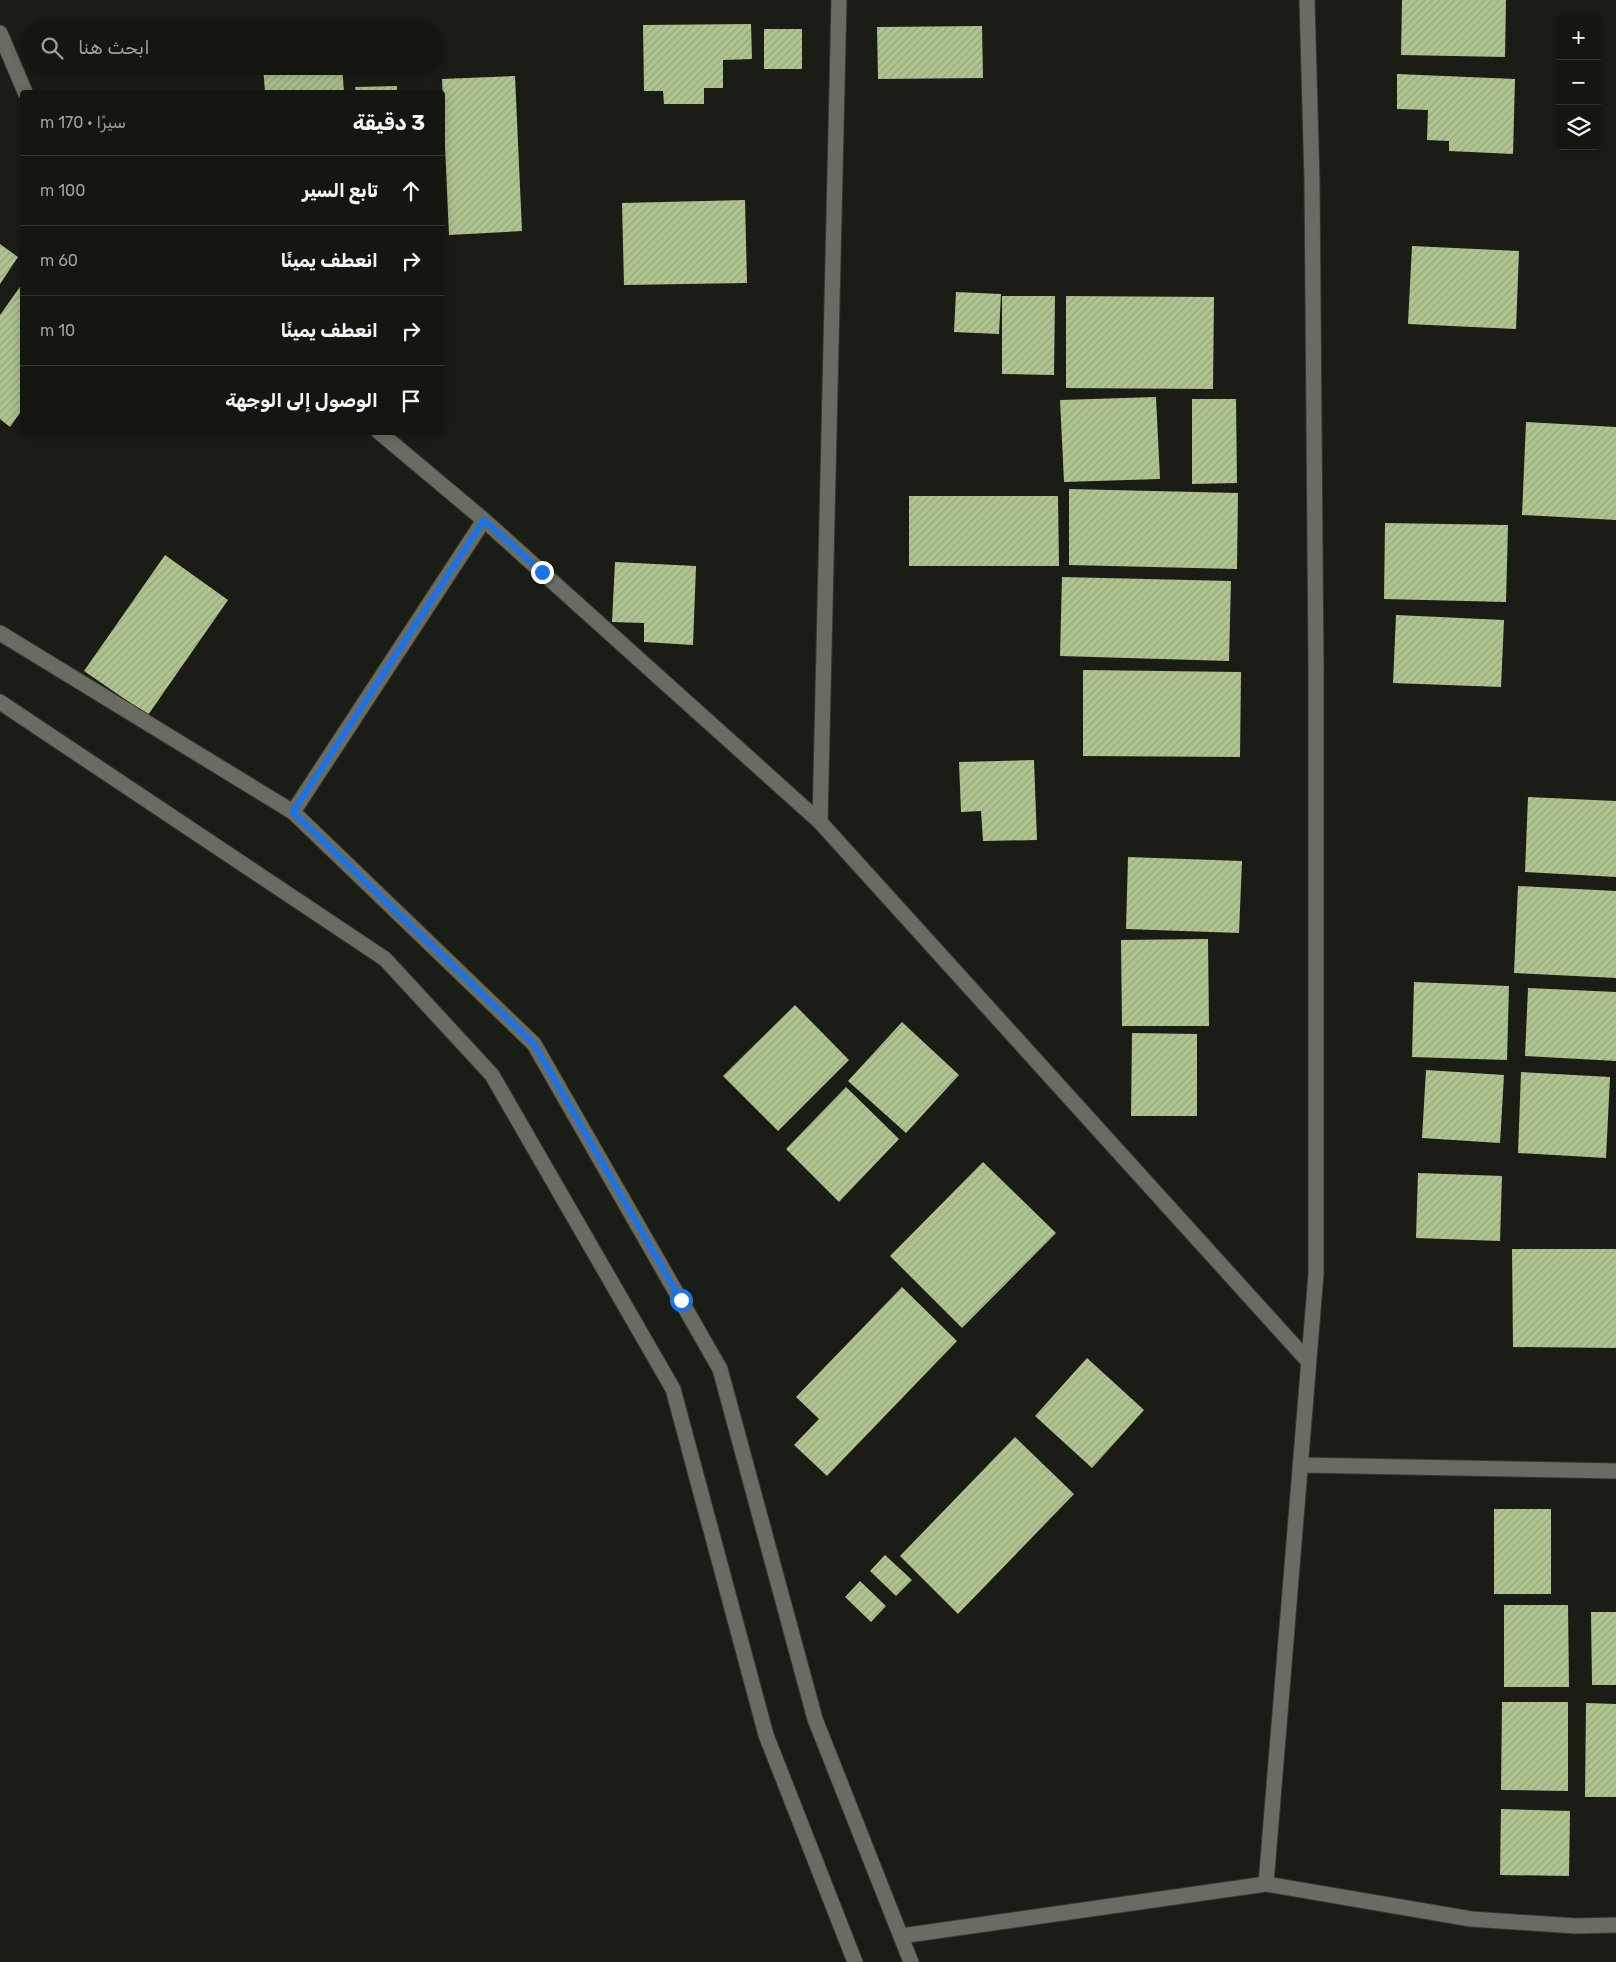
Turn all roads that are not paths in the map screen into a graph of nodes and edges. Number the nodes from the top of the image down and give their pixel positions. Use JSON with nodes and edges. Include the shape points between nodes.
{"nodes":[{"id":1,"x":839,"y":0,"type":"edge"},
{"id":2,"x":1307,"y":0,"type":"edge"},
{"id":3,"x":0,"y":33,"type":"edge"},
{"id":4,"x":24,"y":90,"type":"edge"},
{"id":5,"x":382,"y":435,"type":"edge"},
{"id":6,"x":484,"y":520,"type":"junction"},
{"id":7,"x":0,"y":633,"type":"edge"},
{"id":8,"x":0,"y":702,"type":"edge"},
{"id":9,"x":293,"y":812,"type":"junction"},
{"id":10,"x":820,"y":822,"type":"junction"},
{"id":11,"x":1308,"y":1361,"type":"junction"},
{"id":12,"x":1300,"y":1465,"type":"junction"},
{"id":13,"x":1616,"y":1471,"type":"edge"},
{"id":14,"x":1266,"y":1884,"type":"junction"},
{"id":15,"x":1616,"y":1925,"type":"edge"},
{"id":16,"x":901,"y":1936,"type":"junction"},
{"id":17,"x":855,"y":1962,"type":"edge"},
{"id":18,"x":911,"y":1962,"type":"edge"}],
"edges":[{"from":1,"to":10,"type":"street"},
{"from":2,"to":11,"type":"street","via":[[1312,181],[1316,668],[1316,1274]]},
{"from":3,"to":4,"type":"street"},
{"from":5,"to":6,"type":"street"},
{"from":6,"to":9,"type":"street"},
{"from":6,"to":10,"type":"street"},
{"from":7,"to":9,"type":"street"},
{"from":8,"to":17,"type":"street","via":[[385,959],[492,1075],[672,1389],[766,1735]]},
{"from":9,"to":16,"type":"street","via":[[534,1044],[720,1368],[814,1719]]},
{"from":10,"to":11,"type":"street"},
{"from":11,"to":12,"type":"street"},
{"from":12,"to":13,"type":"street"},
{"from":12,"to":14,"type":"street"},
{"from":14,"to":15,"type":"street","via":[[1471,1919],[1576,1926]]},
{"from":14,"to":16,"type":"street"},
{"from":16,"to":18,"type":"street"}]}
